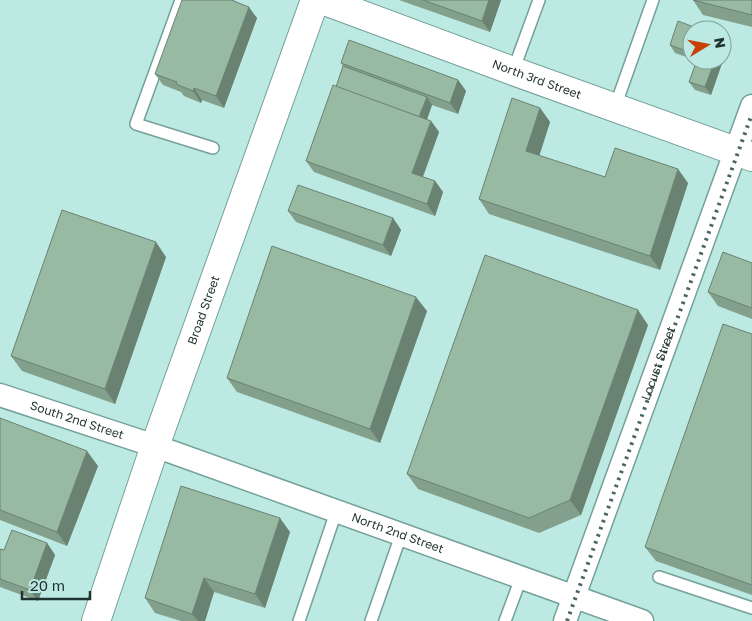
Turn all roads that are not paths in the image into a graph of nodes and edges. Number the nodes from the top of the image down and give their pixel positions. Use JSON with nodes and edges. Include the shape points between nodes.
{"nodes":[{"id":1,"x":181,"y":0,"type":"edge"},
{"id":2,"x":315,"y":0,"type":"edge"},
{"id":3,"x":322,"y":0,"type":"edge"},
{"id":4,"x":538,"y":0,"type":"edge"},
{"id":5,"x":653,"y":0,"type":"edge"},
{"id":6,"x":512,"y":71,"type":"junction"},
{"id":7,"x":752,"y":106,"type":"edge"},
{"id":8,"x":615,"y":108,"type":"junction"},
{"id":9,"x":213,"y":148,"type":"dead end"},
{"id":10,"x":744,"y":154,"type":"edge"},
{"id":11,"x":0,"y":395,"type":"edge"},
{"id":12,"x":155,"y":446,"type":"junction"},
{"id":13,"x":336,"y":512,"type":"junction"},
{"id":14,"x":401,"y":535,"type":"junction"},
{"id":15,"x":659,"y":577,"type":"dead end"},
{"id":16,"x":521,"y":578,"type":"junction"},
{"id":17,"x":573,"y":597,"type":"junction"},
{"id":18,"x":752,"y":608,"type":"edge"},
{"id":19,"x":96,"y":621,"type":"edge"},
{"id":20,"x":299,"y":621,"type":"edge"},
{"id":21,"x":371,"y":621,"type":"edge"},
{"id":22,"x":505,"y":621,"type":"edge"},
{"id":23,"x":565,"y":621,"type":"edge"},
{"id":24,"x":642,"y":621,"type":"edge"}],
"edges":[{"from":1,"to":9,"type":"lane","via":[[136,124]]},
{"from":2,"to":12,"type":"main road","name":"Broad Street"},
{"from":3,"to":6,"type":"main road","name":"North 3rd Street"},
{"from":4,"to":6,"type":"lane"},
{"from":5,"to":8,"type":"lane"},
{"from":6,"to":8,"type":"main road","name":"North 3rd Street"},
{"from":7,"to":10,"type":"street","name":"Locust Street"},
{"from":8,"to":10,"type":"main road","name":"North 3rd Street"},
{"from":10,"to":17,"type":"street","name":"Locust Street"},
{"from":11,"to":12,"type":"street","name":"South 2nd Street"},
{"from":12,"to":13,"type":"street","name":"North 2nd Street"},
{"from":12,"to":19,"type":"main road","name":"Broad Street"},
{"from":13,"to":14,"type":"street","name":"North 2nd Street"},
{"from":13,"to":20,"type":"lane"},
{"from":14,"to":16,"type":"street","name":"North 2nd Street"},
{"from":14,"to":21,"type":"lane"},
{"from":15,"to":18,"type":"lane"},
{"from":16,"to":17,"type":"street","name":"North 2nd Street"},
{"from":16,"to":22,"type":"lane"},
{"from":17,"to":23,"type":"street","name":"Locust Street"},
{"from":17,"to":24,"type":"street","name":"North 2nd Street"}]}
